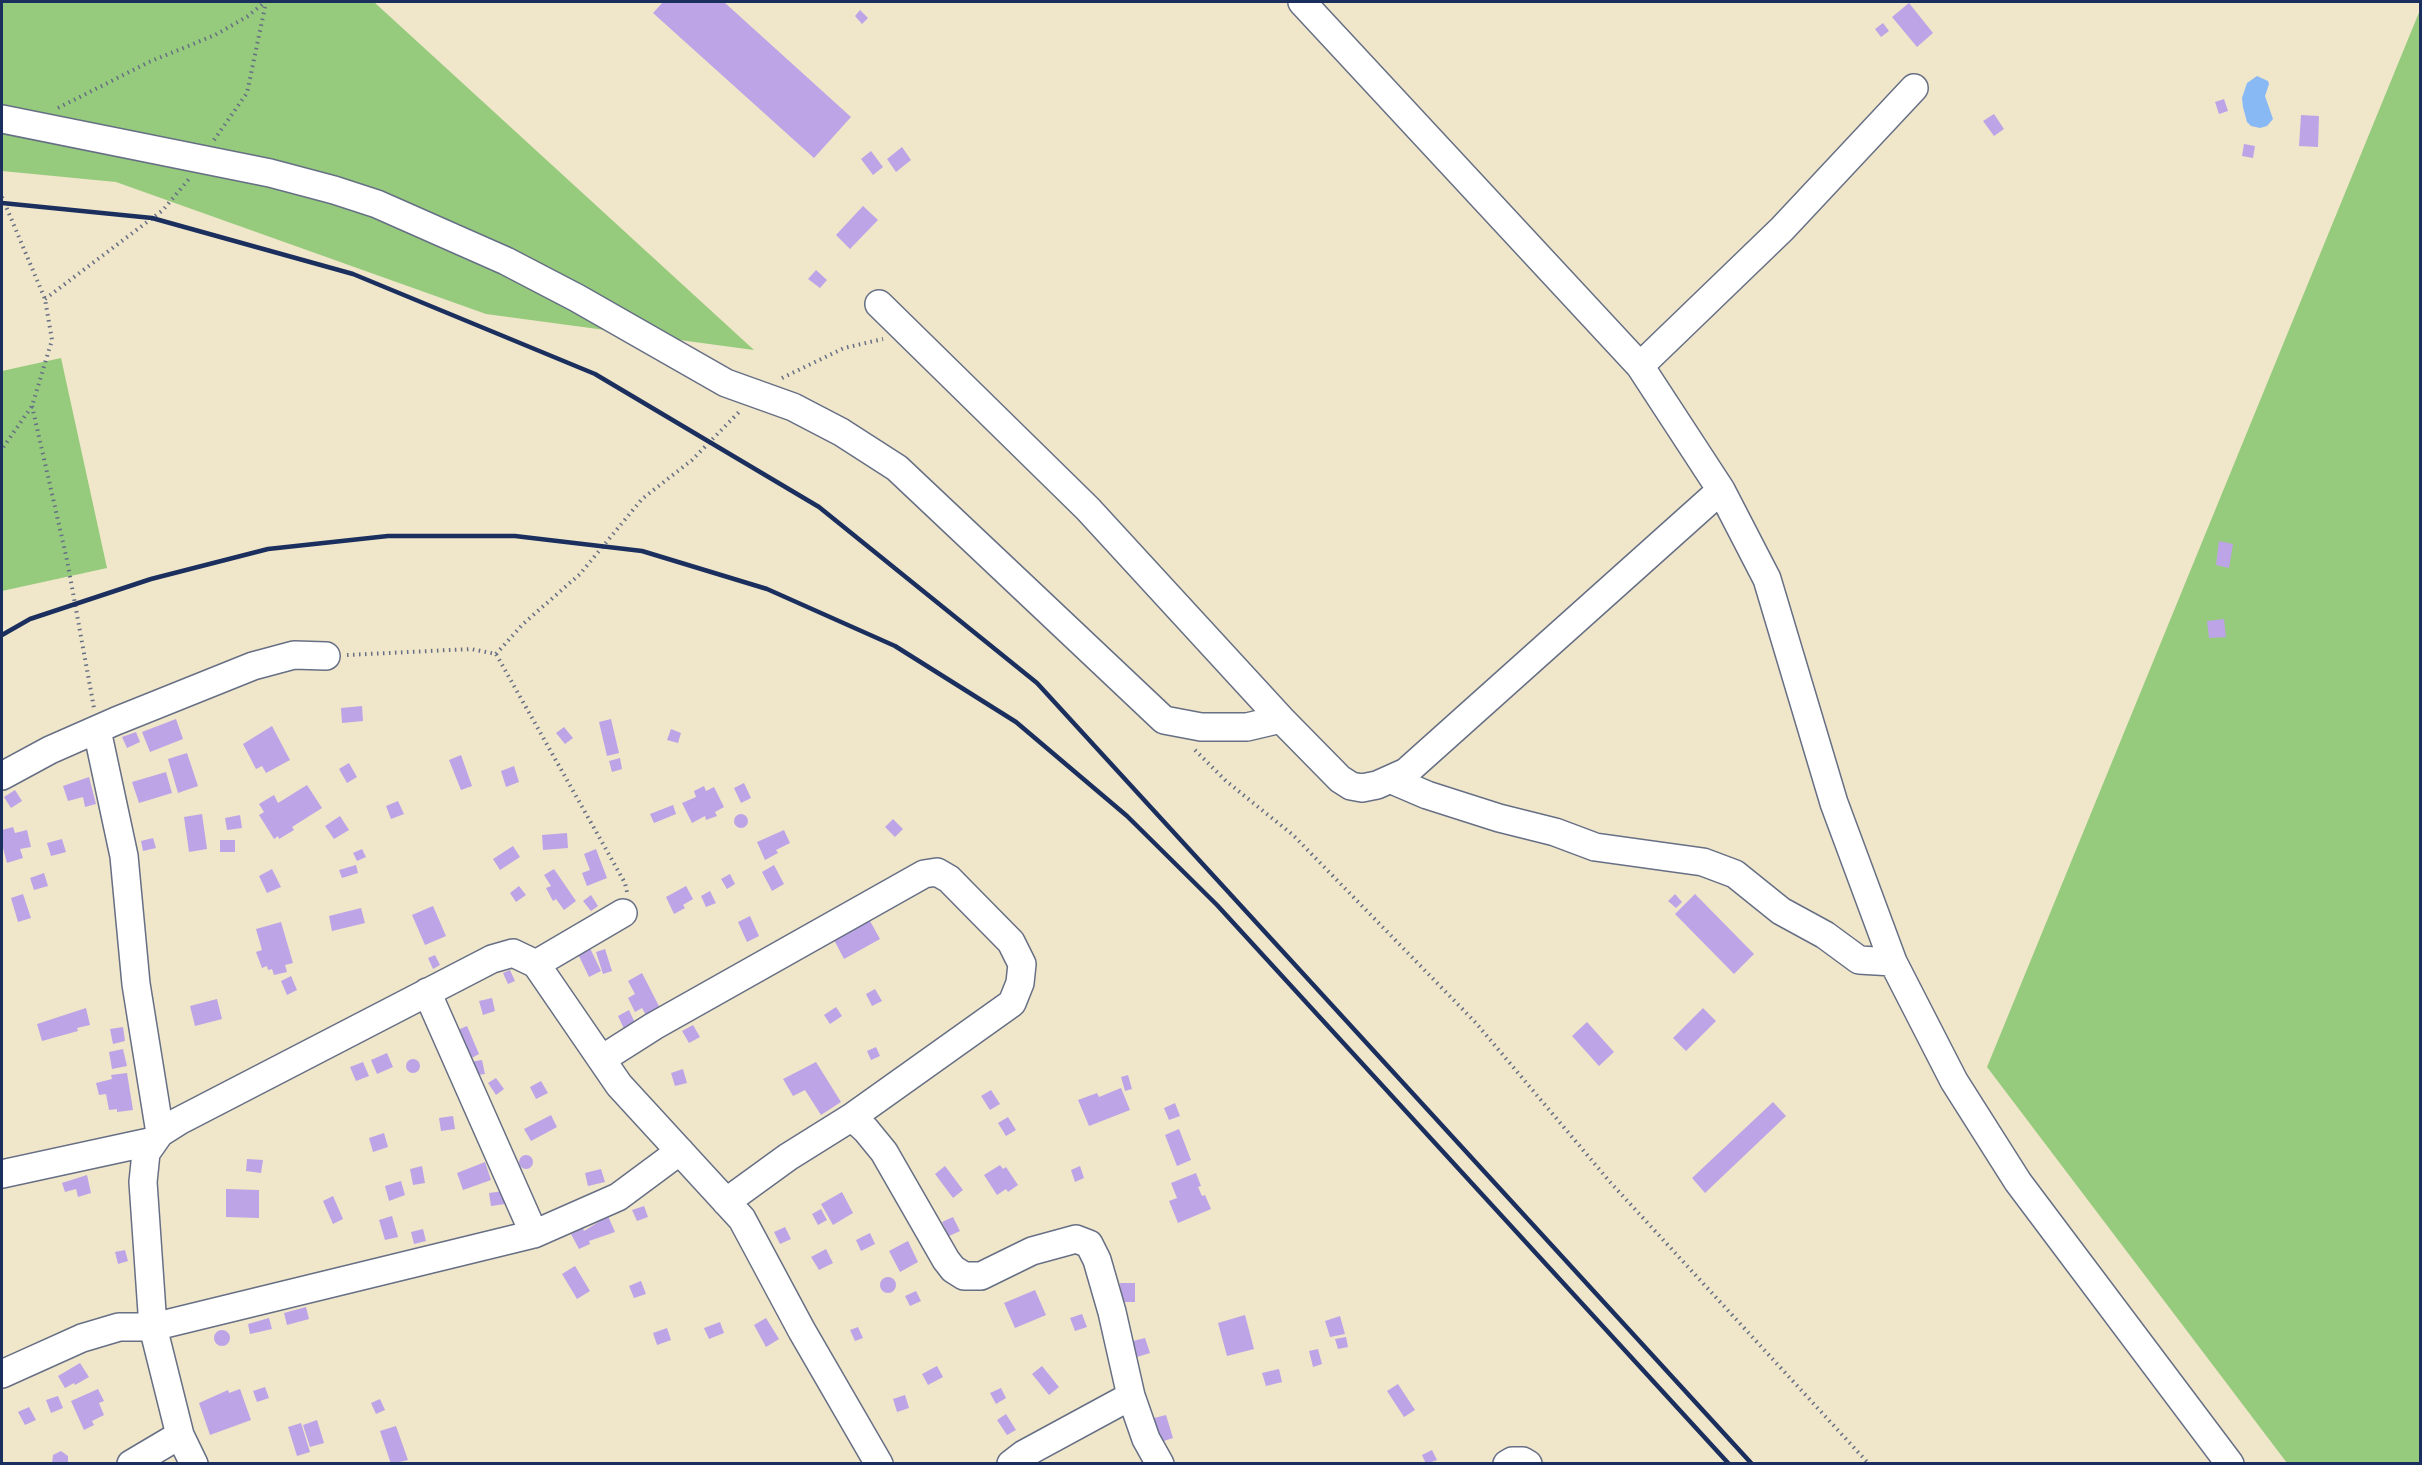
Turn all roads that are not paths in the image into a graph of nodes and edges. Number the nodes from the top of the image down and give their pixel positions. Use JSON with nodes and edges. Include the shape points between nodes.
{"nodes":[{"id":1,"x":1302,"y":2,"type":"edge"},
{"id":2,"x":1914,"y":88,"type":"dead end"},
{"id":3,"x":2,"y":119,"type":"edge"},
{"id":4,"x":879,"y":304,"type":"dead end"},
{"id":5,"x":1640,"y":366,"type":"junction"},
{"id":6,"x":1721,"y":490,"type":"junction"},
{"id":7,"x":326,"y":657,"type":"road end"},
{"id":8,"x":1281,"y":719,"type":"junction"},
{"id":9,"x":97,"y":730,"type":"junction"},
{"id":10,"x":2,"y":776,"type":"edge"},
{"id":11,"x":1392,"y":780,"type":"junction"},
{"id":12,"x":623,"y":913,"type":"road end"},
{"id":13,"x":1893,"y":962,"type":"junction"},
{"id":14,"x":536,"y":964,"type":"junction"},
{"id":15,"x":427,"y":992,"type":"junction"},
{"id":16,"x":602,"y":1059,"type":"junction"},
{"id":17,"x":852,"y":1117,"type":"junction"},
{"id":18,"x":157,"y":1137,"type":"junction"},
{"id":19,"x":680,"y":1152,"type":"junction"},
{"id":20,"x":2,"y":1174,"type":"edge"},
{"id":21,"x":726,"y":1202,"type":"junction"},
{"id":22,"x":534,"y":1234,"type":"junction"},
{"id":23,"x":153,"y":1327,"type":"junction"},
{"id":24,"x":2,"y":1374,"type":"edge"},
{"id":25,"x":1131,"y":1396,"type":"junction"},
{"id":26,"x":180,"y":1435,"type":"junction"},
{"id":27,"x":131,"y":1464,"type":"edge"},
{"id":28,"x":194,"y":1464,"type":"edge"},
{"id":29,"x":879,"y":1464,"type":"edge"},
{"id":30,"x":1011,"y":1464,"type":"edge"},
{"id":31,"x":1160,"y":1464,"type":"edge"},
{"id":32,"x":1507,"y":1464,"type":"edge"},
{"id":33,"x":1528,"y":1464,"type":"edge"},
{"id":34,"x":2230,"y":1464,"type":"edge"}],
"edges":[{"from":1,"to":5,"type":"street"},
{"from":2,"to":5,"type":"street","via":[[1782,229]]},
{"from":3,"to":8,"type":"street","via":[[270,173],[377,204],[506,261],[726,383],[794,407],[897,468],[1164,720],[1200,727],[1247,727]]},
{"from":4,"to":8,"type":"street","via":[[1088,509]]},
{"from":5,"to":6,"type":"street"},
{"from":6,"to":11,"type":"street","via":[[1406,772]]},
{"from":6,"to":13,"type":"street","via":[[1767,579],[1834,803]]},
{"from":7,"to":9,"type":"street","via":[[294,655],[253,666]]},
{"from":8,"to":11,"type":"street","via":[[1351,786],[1362,788]]},
{"from":9,"to":10,"type":"street"},
{"from":9,"to":18,"type":"street","via":[[124,856],[136,984]]},
{"from":11,"to":13,"type":"street","via":[[1427,795],[1595,846],[1703,862],[1736,874],[1781,911],[1825,935],[1859,960]]},
{"from":12,"to":14,"type":"street"},
{"from":13,"to":34,"type":"street","via":[[1954,1081],[2018,1182]]},
{"from":14,"to":15,"type":"street","via":[[513,953],[492,959]]},
{"from":14,"to":16,"type":"street"},
{"from":15,"to":18,"type":"street","via":[[179,1120]]},
{"from":15,"to":22,"type":"street"},
{"from":16,"to":17,"type":"street","via":[[924,874],[937,872],[949,879],[1011,942],[1022,964],[1020,982],[1012,1003]]},
{"from":16,"to":19,"type":"street","via":[[619,1085]]},
{"from":17,"to":21,"type":"street"},
{"from":17,"to":25,"type":"street","via":[[884,1152],[946,1260],[964,1276],[981,1276],[1032,1251],[1076,1239],[1089,1244],[1112,1312]]},
{"from":18,"to":20,"type":"street"},
{"from":18,"to":23,"type":"street","via":[[146,1153],[143,1182]]},
{"from":19,"to":21,"type":"street"},
{"from":19,"to":22,"type":"street","via":[[618,1197]]},
{"from":21,"to":29,"type":"street","via":[[742,1219]]},
{"from":22,"to":23,"type":"street"},
{"from":23,"to":24,"type":"street","via":[[119,1327],[82,1338]]},
{"from":23,"to":26,"type":"street"},
{"from":25,"to":30,"type":"street"},
{"from":25,"to":31,"type":"street","via":[[1146,1439]]},
{"from":26,"to":27,"type":"street"},
{"from":26,"to":28,"type":"street"},
{"from":32,"to":33,"type":"street"}]}
